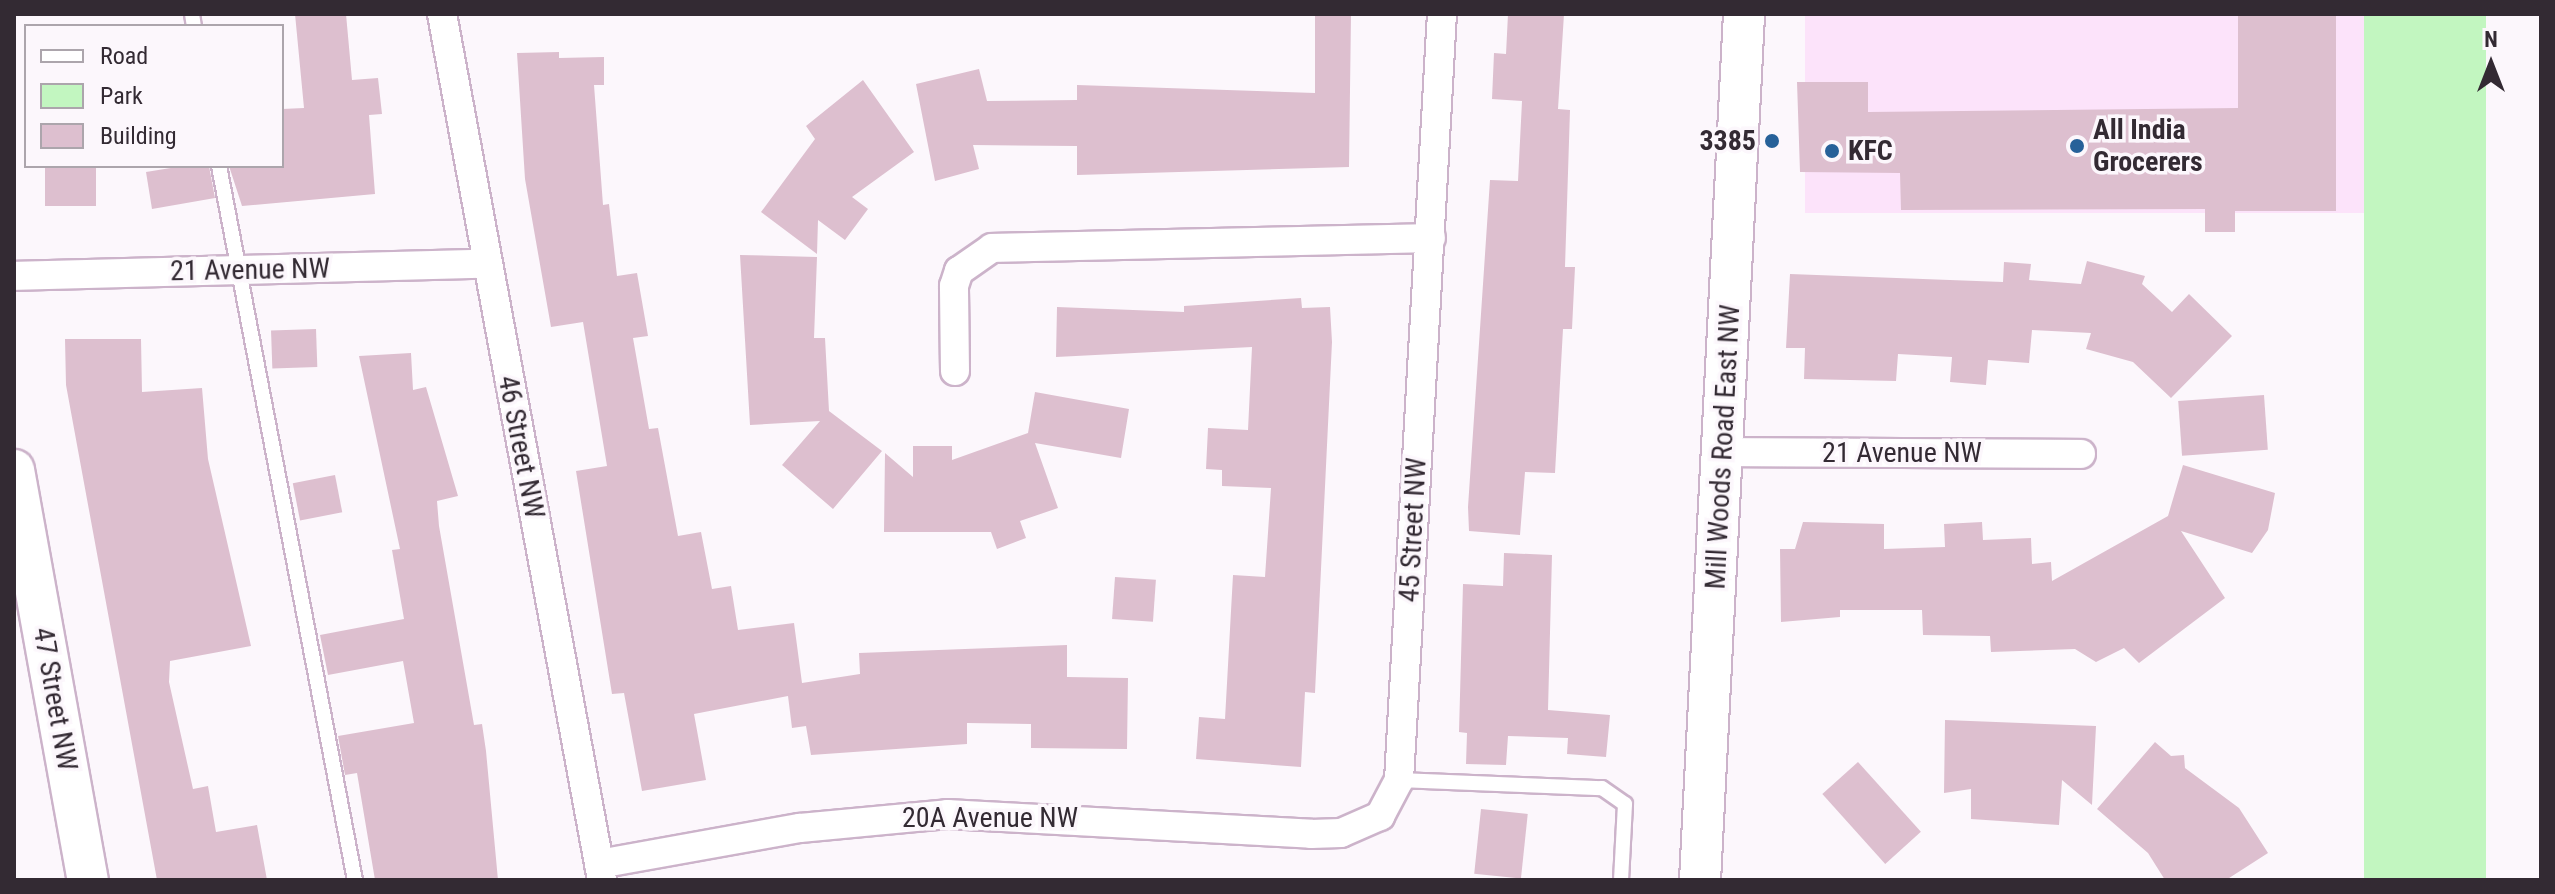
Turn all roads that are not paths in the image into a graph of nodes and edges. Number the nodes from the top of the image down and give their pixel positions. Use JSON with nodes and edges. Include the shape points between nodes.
{"nodes":[{"id":1,"x":442,"y":14,"type":"edge"},
{"id":2,"x":1442,"y":14,"type":"edge"},
{"id":3,"x":1744,"y":14,"type":"edge"},
{"id":4,"x":219,"y":168,"type":"edge"},
{"id":5,"x":1431,"y":238,"type":"junction"},
{"id":6,"x":486,"y":264,"type":"junction"},
{"id":7,"x":237,"y":270,"type":"junction"},
{"id":8,"x":14,"y":276,"type":"edge"},
{"id":9,"x":955,"y":371,"type":"dead end"},
{"id":10,"x":1723,"y":452,"type":"junction"},
{"id":11,"x":2081,"y":454,"type":"dead end"},
{"id":12,"x":14,"y":470,"type":"edge"},
{"id":13,"x":1399,"y":780,"type":"junction"},
{"id":14,"x":1380,"y":816,"type":"joint"},
{"id":15,"x":600,"y":872,"type":"edge"},
{"id":16,"x":88,"y":880,"type":"edge"},
{"id":17,"x":355,"y":880,"type":"edge"},
{"id":18,"x":1621,"y":880,"type":"edge"},
{"id":19,"x":1700,"y":880,"type":"edge"}],
"edges":[{"from":1,"to":6,"type":"street","name":"46 Street NW"},
{"from":2,"to":5,"type":"street","name":"45 Street NW"},
{"from":3,"to":10,"type":"street","name":"Mill Woods Road East NW"},
{"from":4,"to":7,"type":"lane"},
{"from":5,"to":9,"type":"street","via":[[992,248],[959,271],[954,286]]},
{"from":5,"to":13,"type":"street","name":"45 Street NW"},
{"from":6,"to":7,"type":"street","name":"21 Avenue NW"},
{"from":6,"to":15,"type":"street","name":"46 Street NW"},
{"from":7,"to":8,"type":"street","name":"21 Avenue NW"},
{"from":7,"to":17,"type":"lane"},
{"from":10,"to":11,"type":"street","name":"21 Avenue NW"},
{"from":10,"to":19,"type":"street","name":"Mill Woods Road East NW"},
{"from":12,"to":16,"type":"street","name":"47 Street NW"},
{"from":13,"to":14,"type":"street","name":"45 Street NW"},
{"from":13,"to":18,"type":"lane","via":[[1602,788],[1625,804]]},
{"from":14,"to":15,"type":"street","name":"20A Avenue NW","via":[[1341,833],[1311,834],[1014,813],[918,815],[800,828]]}]}
